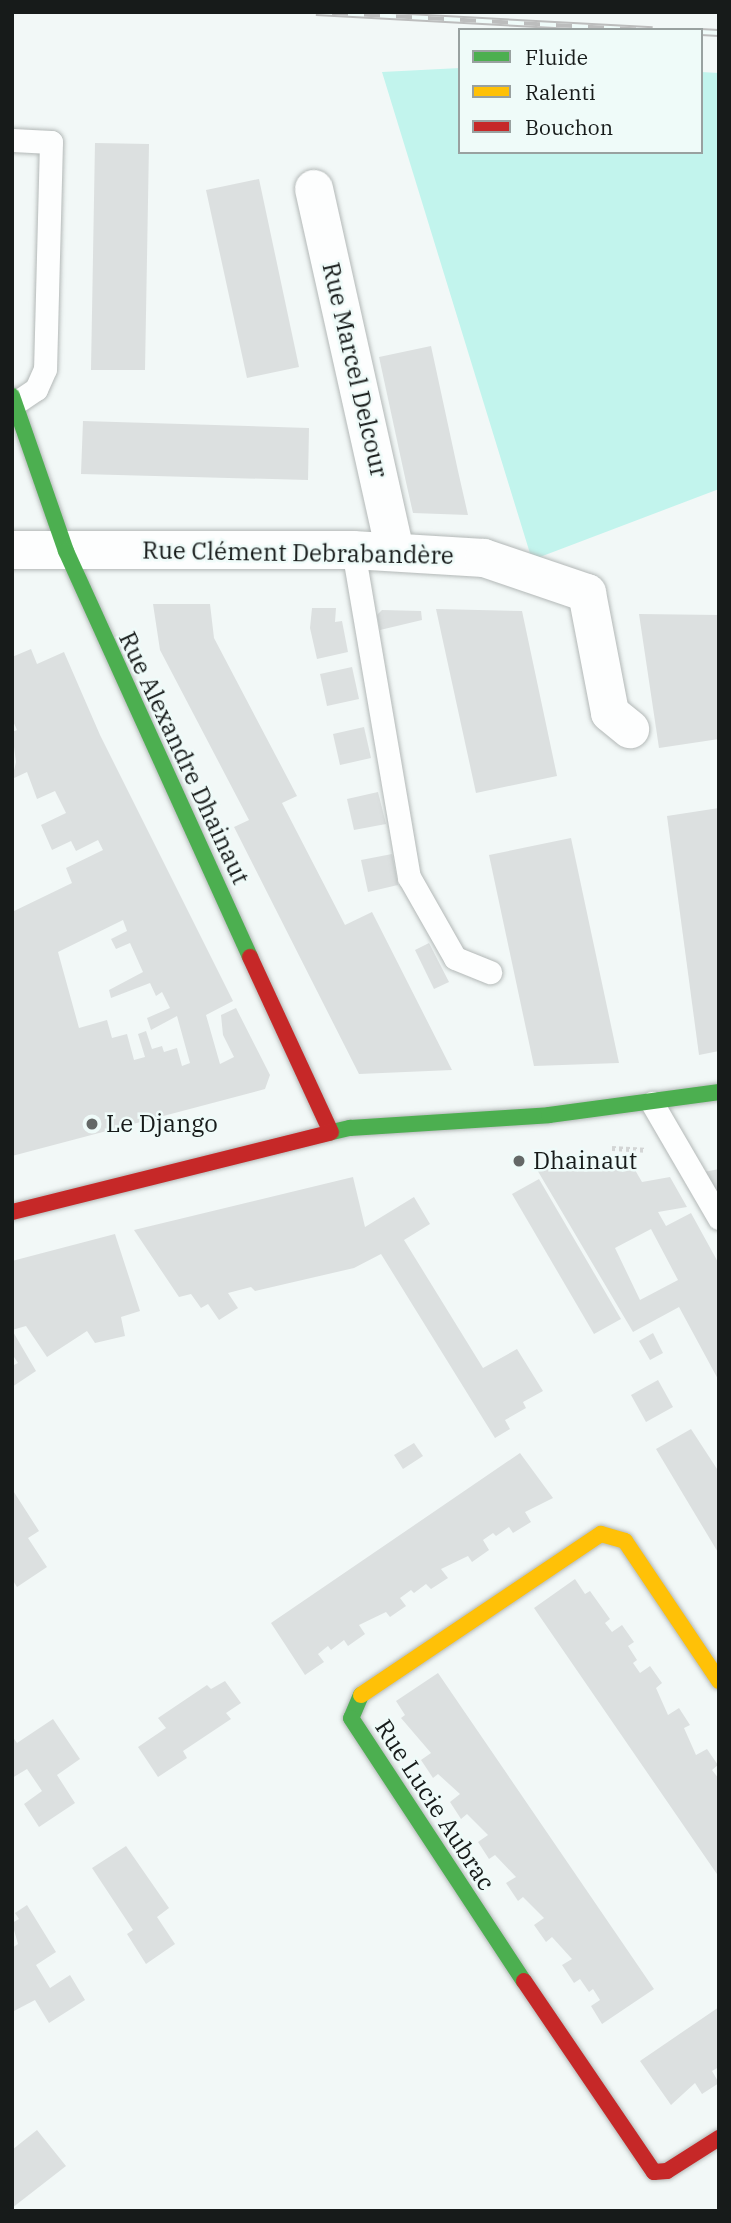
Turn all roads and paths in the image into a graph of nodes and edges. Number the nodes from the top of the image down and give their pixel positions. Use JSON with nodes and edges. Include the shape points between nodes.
{"nodes":[{"id":1,"x":12,"y":140,"type":"edge"},
{"id":2,"x":314,"y":189,"type":"dead end"},
{"id":3,"x":13,"y":400,"type":"edge"},
{"id":4,"x":12,"y":550,"type":"edge"},
{"id":5,"x":353,"y":550,"type":"junction"},
{"id":6,"x":395,"y":550,"type":"junction"},
{"id":7,"x":66,"y":551,"type":"junction"},
{"id":8,"x":630,"y":729,"type":"dead end"},
{"id":9,"x":490,"y":972,"type":"dead end"},
{"id":10,"x":719,"y":1092,"type":"edge"},
{"id":11,"x":657,"y":1112,"type":"junction"},
{"id":12,"x":689,"y":1120,"type":"dead end"},
{"id":13,"x":331,"y":1132,"type":"junction"},
{"id":14,"x":606,"y":1147,"type":"dead end"},
{"id":15,"x":684,"y":1153,"type":"junction"},
{"id":16,"x":12,"y":1212,"type":"edge"},
{"id":17,"x":719,"y":1217,"type":"edge"},
{"id":18,"x":719,"y":1681,"type":"edge"},
{"id":19,"x":719,"y":2138,"type":"edge"}],
"edges":[{"from":1,"to":3,"type":"lane","via":[[51,142],[45,369],[36,389]]},
{"from":2,"to":6,"type":"street","name":"Rue Marcel Delcour"},
{"from":3,"to":7,"type":"street","name":"Rue Alexandre Dhainaut"},
{"from":4,"to":7,"type":"street","name":"Rue Clément Debrabandère"},
{"from":5,"to":6,"type":"street","name":"Rue Clément Debrabandère"},
{"from":5,"to":7,"type":"street","name":"Rue Clément Debrabandère"},
{"from":5,"to":9,"type":"lane","via":[[408,877],[455,958]]},
{"from":6,"to":8,"type":"street","name":"Rue Clément Debrabandère","via":[[484,558],[587,593],[610,713]]},
{"from":7,"to":13,"type":"street","name":"Rue Alexandre Dhainaut"},
{"from":10,"to":11,"type":"street"},
{"from":11,"to":12,"type":"street"},
{"from":11,"to":13,"type":"street","via":[[381,1124]]},
{"from":11,"to":15,"type":"lane"},
{"from":13,"to":16,"type":"street"},
{"from":14,"to":15,"type":"path"},
{"from":15,"to":17,"type":"lane"},
{"from":18,"to":19,"type":"street","name":"Rue Lucie Aubrac","via":[[625,1541],[601,1534],[357,1698],[351,1718],[641,2159],[654,2172],[667,2171]]}]}
